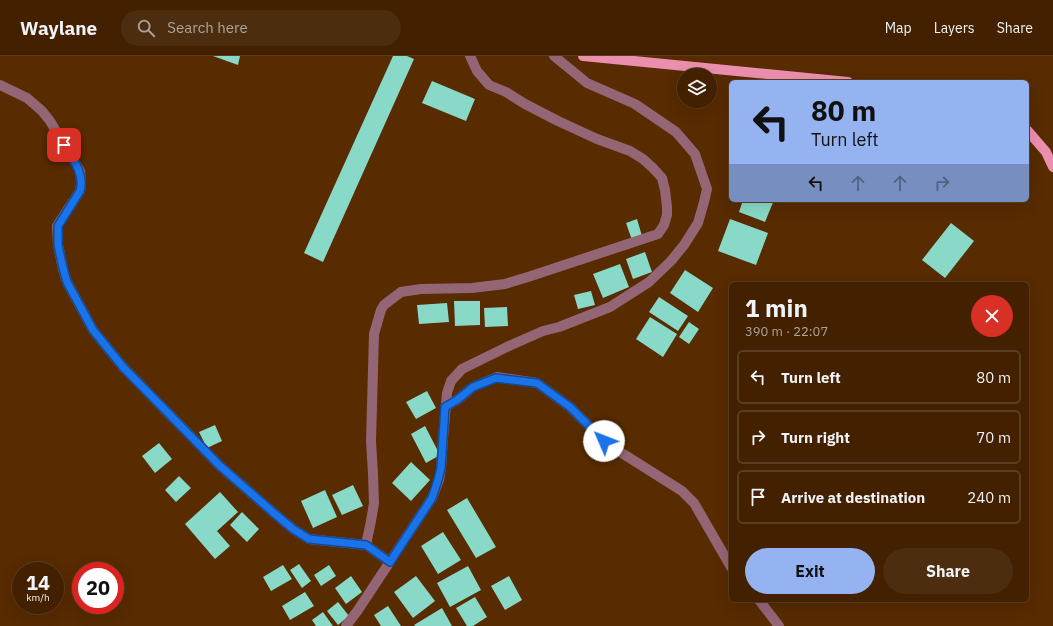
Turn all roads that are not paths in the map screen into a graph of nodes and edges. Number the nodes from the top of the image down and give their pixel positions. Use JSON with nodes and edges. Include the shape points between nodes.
{"nodes":[{"id":1,"x":470,"y":56,"type":"edge"},
{"id":2,"x":554,"y":56,"type":"edge"},
{"id":3,"x":583,"y":56,"type":"edge"},
{"id":4,"x":828,"y":80,"type":"edge"},
{"id":5,"x":0,"y":85,"type":"edge"},
{"id":6,"x":1029,"y":132,"type":"edge"},
{"id":7,"x":1053,"y":167,"type":"edge"},
{"id":8,"x":445,"y":407,"type":"junction"},
{"id":9,"x":366,"y":545,"type":"junction"},
{"id":10,"x":390,"y":562,"type":"junction"},
{"id":11,"x":729,"y":564,"type":"edge"},
{"id":12,"x":760,"y":602,"type":"edge"},
{"id":13,"x":346,"y":626,"type":"edge"},
{"id":14,"x":779,"y":626,"type":"edge"}],
"edges":[{"from":1,"to":9,"type":"street","via":[[477,71],[489,85],[558,121],[643,159],[662,178],[667,215],[658,234],[506,284],[401,292],[384,305],[380,310],[374,334],[371,441],[374,503]]},
{"from":2,"to":8,"type":"street","via":[[587,83],[635,104],[676,132],[695,154],[707,189],[698,223],[670,261],[649,282],[627,297],[610,307],[509,346],[462,369],[447,393]]},
{"from":3,"to":4,"type":"main road"},
{"from":5,"to":9,"type":"street","via":[[27,98],[42,111],[80,171],[80,191],[58,226],[58,245],[67,282],[93,330],[123,367],[220,466],[293,529],[309,539]]},
{"from":6,"to":7,"type":"main road","via":[[1046,152]]},
{"from":8,"to":10,"type":"street","via":[[441,468],[432,498]]},
{"from":8,"to":11,"type":"street","via":[[473,387],[496,378],[537,383],[570,407],[604,441],[688,496]]},
{"from":9,"to":10,"type":"street"},
{"from":10,"to":13,"type":"street"},
{"from":12,"to":14,"type":"street"}]}
